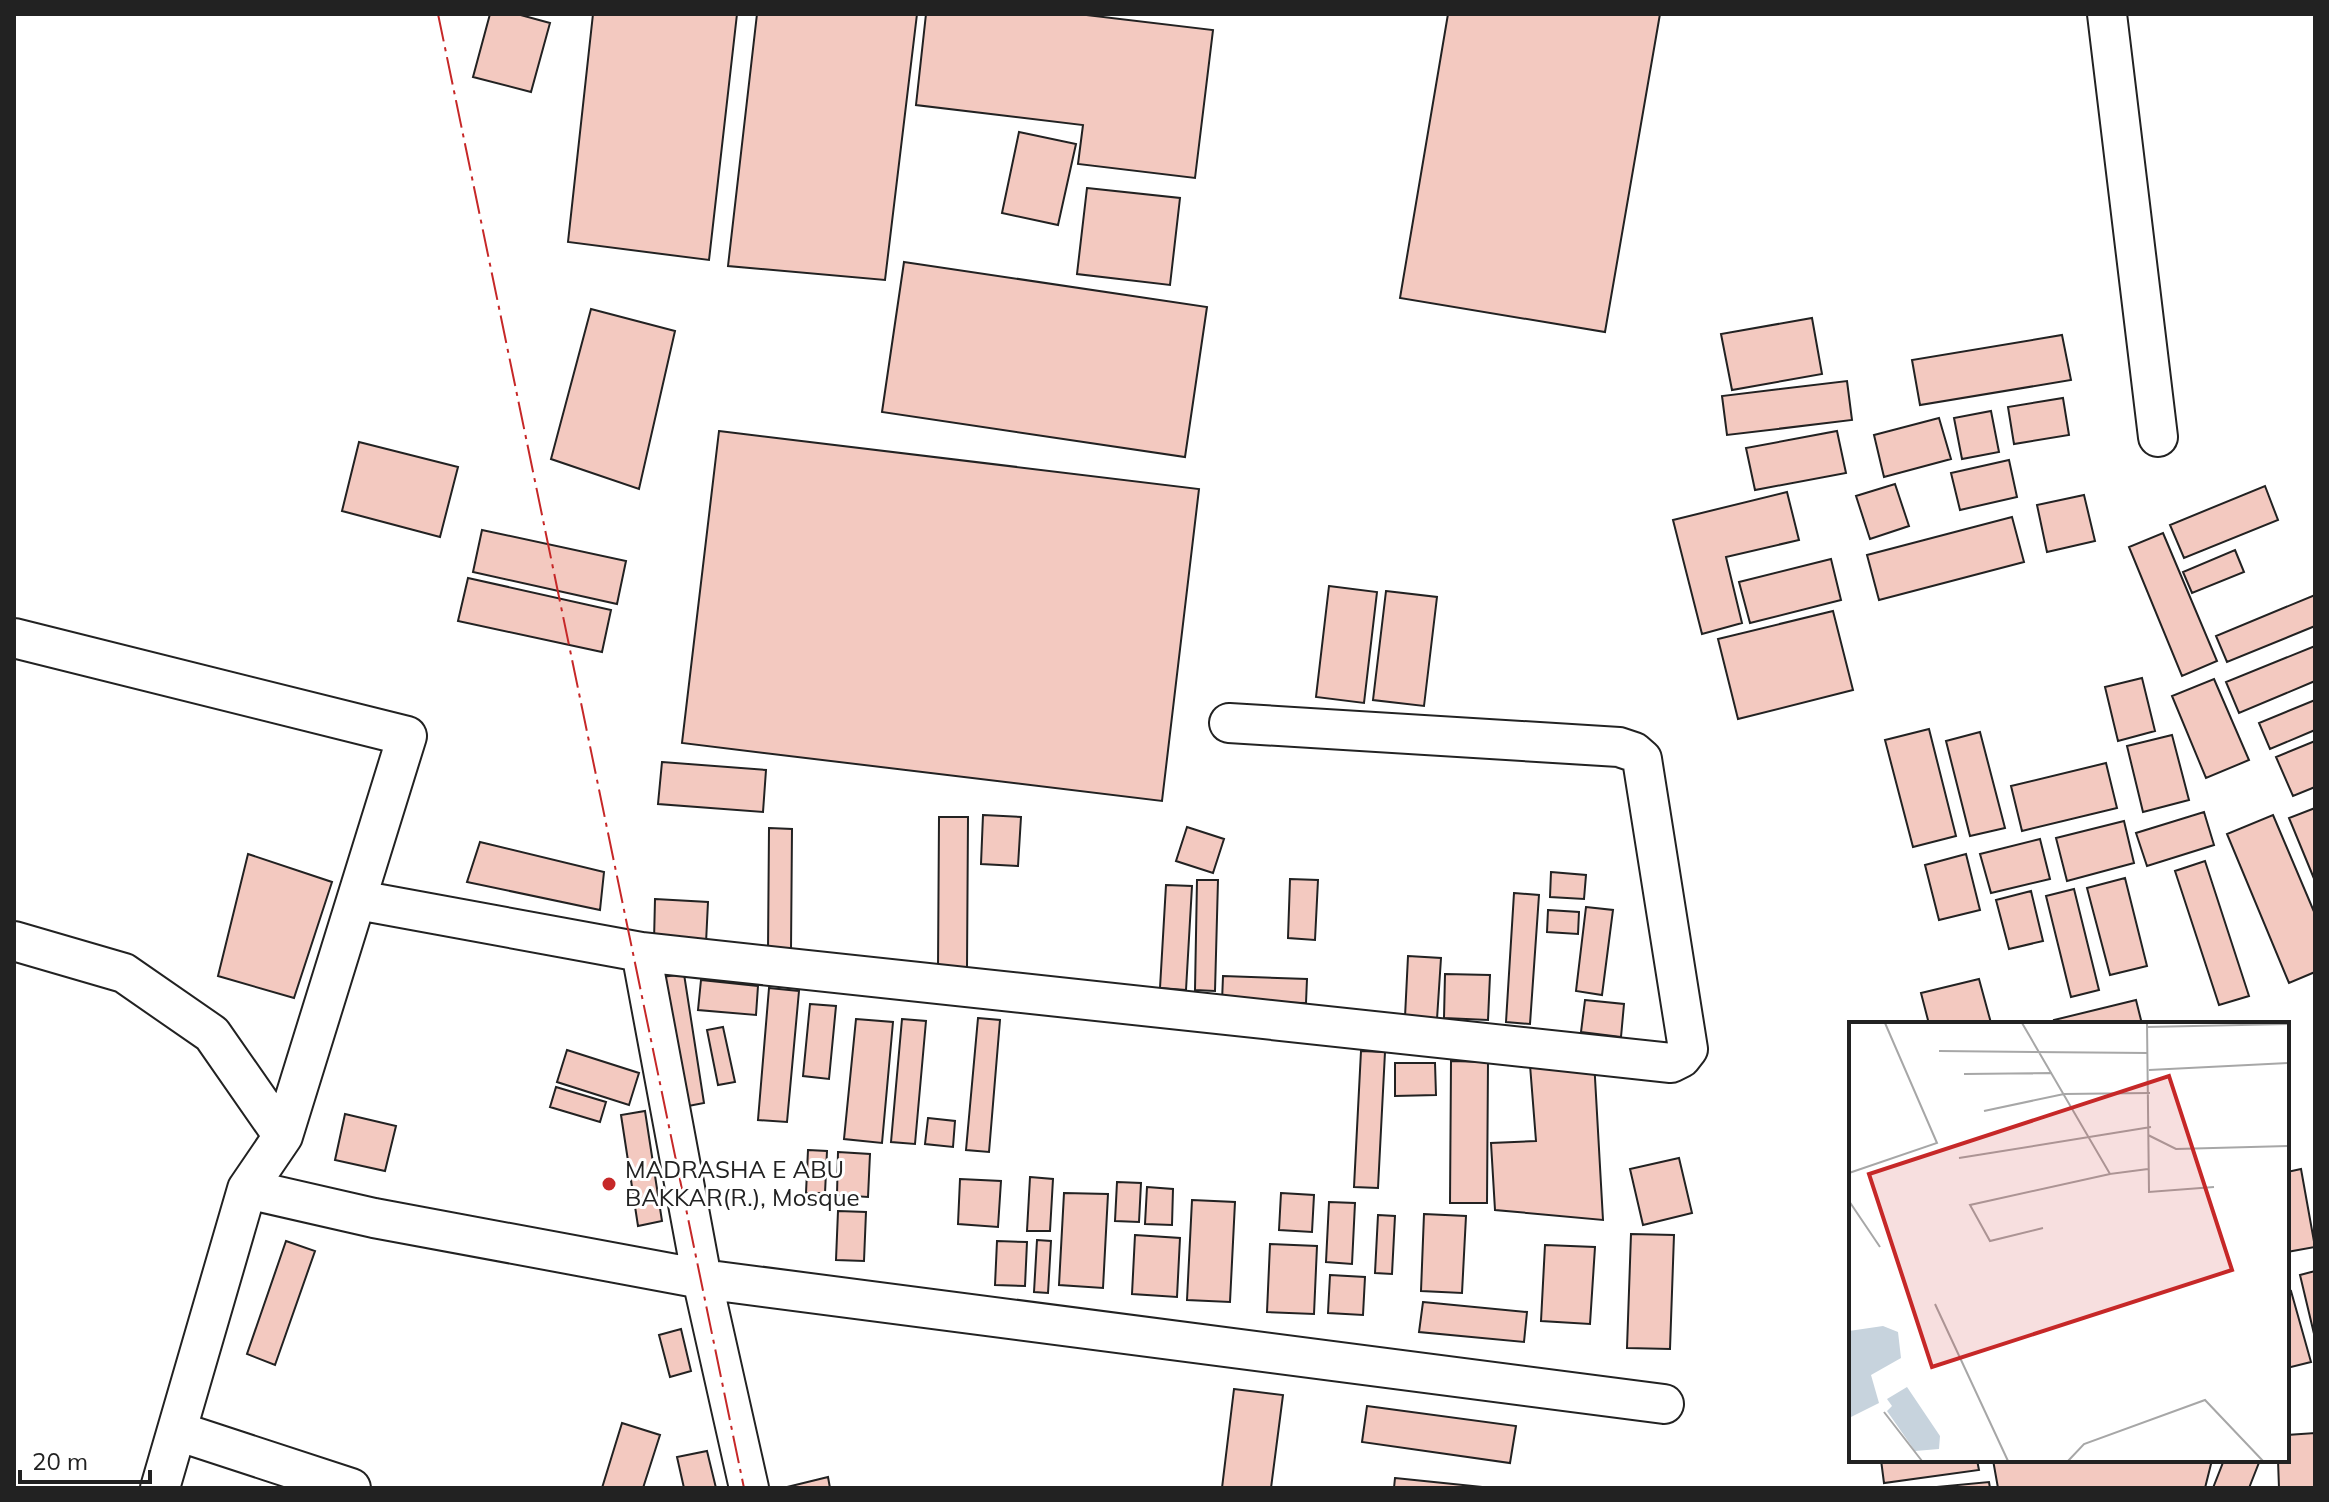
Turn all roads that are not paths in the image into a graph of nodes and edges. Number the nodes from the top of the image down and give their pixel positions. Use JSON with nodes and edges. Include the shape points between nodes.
{"nodes":[{"id":1,"x":2107,"y":14,"type":"edge"},
{"id":2,"x":2158,"y":437,"type":"dead end"},
{"id":3,"x":14,"y":638,"type":"edge"},
{"id":4,"x":1229,"y":723,"type":"dead end"},
{"id":5,"x":358,"y":900,"type":"junction"},
{"id":6,"x":14,"y":941,"type":"edge"},
{"id":7,"x":641,"y":952,"type":"junction"},
{"id":8,"x":283,"y":1136,"type":"junction"},
{"id":9,"x":247,"y":1189,"type":"junction"},
{"id":10,"x":702,"y":1279,"type":"junction"},
{"id":11,"x":1664,"y":1404,"type":"dead end"},
{"id":12,"x":177,"y":1431,"type":"junction"},
{"id":13,"x":160,"y":1488,"type":"edge"},
{"id":14,"x":351,"y":1488,"type":"edge"},
{"id":15,"x":749,"y":1488,"type":"edge"}],
"edges":[{"from":1,"to":2,"type":"street"},
{"from":3,"to":5,"type":"street","via":[[407,736]]},
{"from":4,"to":7,"type":"street","via":[[1634,752],[1642,759],[1688,1049],[1671,1063]]},
{"from":5,"to":7,"type":"street"},
{"from":5,"to":8,"type":"street"},
{"from":6,"to":8,"type":"street","via":[[124,973],[212,1034]]},
{"from":7,"to":10,"type":"street"},
{"from":8,"to":9,"type":"street"},
{"from":9,"to":10,"type":"street"},
{"from":9,"to":12,"type":"street"},
{"from":10,"to":11,"type":"street"},
{"from":10,"to":15,"type":"street"},
{"from":12,"to":13,"type":"street"},
{"from":12,"to":14,"type":"street"}]}
